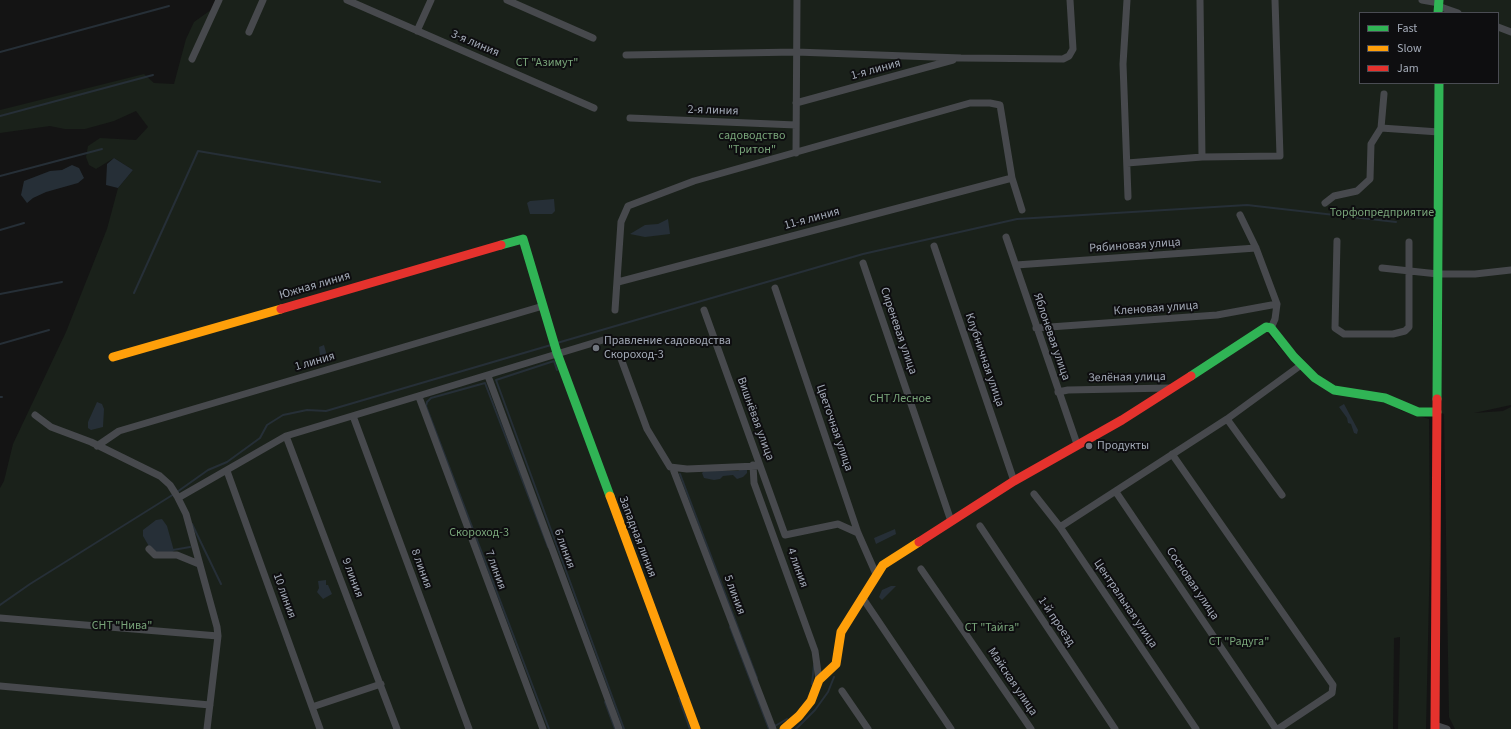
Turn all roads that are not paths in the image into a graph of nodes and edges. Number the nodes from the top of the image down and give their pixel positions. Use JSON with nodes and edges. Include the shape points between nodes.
{"nodes":[{"id":1,"x":218,"y":0,"type":"edge"},
{"id":2,"x":262,"y":0,"type":"edge"},
{"id":3,"x":347,"y":0,"type":"edge"},
{"id":4,"x":431,"y":0,"type":"edge"},
{"id":5,"x":507,"y":0,"type":"edge"},
{"id":6,"x":797,"y":0,"type":"edge"},
{"id":7,"x":1070,"y":0,"type":"edge"},
{"id":8,"x":1127,"y":0,"type":"edge"},
{"id":9,"x":1200,"y":0,"type":"edge"},
{"id":10,"x":1275,"y":0,"type":"edge"},
{"id":11,"x":1422,"y":0,"type":"edge"},
{"id":12,"x":1438,"y":5,"type":"edge"},
{"id":13,"x":1456,"y":12,"type":"edge"},
{"id":14,"x":1499,"y":27,"type":"edge"},
{"id":15,"x":417,"y":31,"type":"junction"},
{"id":16,"x":249,"y":32,"type":"dead end"},
{"id":17,"x":1511,"y":32,"type":"edge"},
{"id":18,"x":592,"y":38,"type":"dead end"},
{"id":19,"x":796,"y":52,"type":"junction"},
{"id":20,"x":626,"y":55,"type":"dead end"},
{"id":21,"x":961,"y":58,"type":"junction"},
{"id":22,"x":192,"y":59,"type":"dead end"},
{"id":23,"x":1439,"y":84,"type":"edge"},
{"id":24,"x":1384,"y":94,"type":"dead end"},
{"id":25,"x":796,"y":104,"type":"junction"},
{"id":26,"x":594,"y":108,"type":"dead end"},
{"id":27,"x":630,"y":118,"type":"dead end"},
{"id":28,"x":796,"y":125,"type":"junction"},
{"id":29,"x":1381,"y":128,"type":"junction"},
{"id":30,"x":1439,"y":132,"type":"junction"},
{"id":31,"x":796,"y":153,"type":"junction"},
{"id":32,"x":1202,"y":158,"type":"junction"},
{"id":33,"x":1127,"y":163,"type":"junction"},
{"id":34,"x":1012,"y":178,"type":"junction"},
{"id":35,"x":1128,"y":197,"type":"dead end"},
{"id":36,"x":1325,"y":202,"type":"dead end"},
{"id":37,"x":1022,"y":210,"type":"dead end"},
{"id":38,"x":1240,"y":216,"type":"dead end"},
{"id":39,"x":1006,"y":237,"type":"dead end"},
{"id":40,"x":523,"y":239,"type":"joint"},
{"id":41,"x":1337,"y":241,"type":"dead end"},
{"id":42,"x":1409,"y":242,"type":"dead end"},
{"id":43,"x":934,"y":246,"type":"dead end"},
{"id":44,"x":1256,"y":248,"type":"junction"},
{"id":45,"x":862,"y":262,"type":"dead end"},
{"id":46,"x":1016,"y":265,"type":"junction"},
{"id":47,"x":1382,"y":268,"type":"dead end"},
{"id":48,"x":1408,"y":270,"type":"junction"},
{"id":49,"x":1511,"y":270,"type":"edge"},
{"id":50,"x":1438,"y":274,"type":"junction"},
{"id":51,"x":618,"y":282,"type":"junction"},
{"id":52,"x":775,"y":288,"type":"dead end"},
{"id":53,"x":1277,"y":304,"type":"junction"},
{"id":54,"x":543,"y":306,"type":"junction"},
{"id":55,"x":615,"y":310,"type":"dead end"},
{"id":56,"x":704,"y":310,"type":"dead end"},
{"id":57,"x":1036,"y":328,"type":"junction"},
{"id":58,"x":1271,"y":328,"type":"junction"},
{"id":59,"x":603,"y":340,"type":"dead end"},
{"id":60,"x":555,"y":347,"type":"junction"},
{"id":61,"x":620,"y":356,"type":"dead end"},
{"id":62,"x":114,"y":357,"type":"dead end"},
{"id":63,"x":1301,"y":365,"type":"junction"},
{"id":64,"x":488,"y":376,"type":"junction"},
{"id":65,"x":1173,"y":388,"type":"junction"},
{"id":66,"x":1058,"y":392,"type":"junction"},
{"id":67,"x":419,"y":397,"type":"junction"},
{"id":68,"x":1437,"y":412,"type":"junction"},
{"id":69,"x":35,"y":415,"type":"dead end"},
{"id":70,"x":353,"y":416,"type":"junction"},
{"id":71,"x":1226,"y":419,"type":"junction"},
{"id":72,"x":286,"y":436,"type":"junction"},
{"id":73,"x":1077,"y":444,"type":"junction"},
{"id":74,"x":97,"y":446,"type":"junction"},
{"id":75,"x":1172,"y":454,"type":"junction"},
{"id":76,"x":753,"y":465,"type":"junction"},
{"id":77,"x":761,"y":467,"type":"junction"},
{"id":78,"x":673,"y":469,"type":"junction"},
{"id":79,"x":227,"y":471,"type":"junction"},
{"id":80,"x":1014,"y":481,"type":"junction"},
{"id":81,"x":1116,"y":492,"type":"junction"},
{"id":82,"x":1034,"y":494,"type":"dead end"},
{"id":83,"x":178,"y":495,"type":"junction"},
{"id":84,"x":1282,"y":495,"type":"dead end"},
{"id":85,"x":951,"y":521,"type":"junction"},
{"id":86,"x":980,"y":526,"type":"dead end"},
{"id":87,"x":1060,"y":527,"type":"junction"},
{"id":88,"x":858,"y":533,"type":"junction"},
{"id":89,"x":149,"y":549,"type":"dead end"},
{"id":90,"x":199,"y":564,"type":"junction"},
{"id":91,"x":921,"y":569,"type":"dead end"},
{"id":92,"x":876,"y":574,"type":"junction"},
{"id":93,"x":862,"y":597,"type":"junction"},
{"id":94,"x":0,"y":618,"type":"edge"},
{"id":95,"x":218,"y":636,"type":"junction"},
{"id":96,"x":819,"y":680,"type":"junction"},
{"id":97,"x":381,"y":684,"type":"junction"},
{"id":98,"x":0,"y":686,"type":"edge"},
{"id":99,"x":842,"y":690,"type":"dead end"},
{"id":100,"x":210,"y":705,"type":"junction"},
{"id":101,"x":312,"y":707,"type":"junction"},
{"id":102,"x":1435,"y":727,"type":"edge"},
{"id":103,"x":207,"y":729,"type":"edge"},
{"id":104,"x":320,"y":729,"type":"edge"},
{"id":105,"x":397,"y":729,"type":"edge"},
{"id":106,"x":468,"y":729,"type":"edge"},
{"id":107,"x":543,"y":729,"type":"edge"},
{"id":108,"x":619,"y":729,"type":"edge"},
{"id":109,"x":696,"y":729,"type":"edge"},
{"id":110,"x":773,"y":729,"type":"edge"},
{"id":111,"x":784,"y":729,"type":"edge"},
{"id":112,"x":868,"y":729,"type":"edge"},
{"id":113,"x":951,"y":729,"type":"edge"},
{"id":114,"x":1031,"y":729,"type":"edge"},
{"id":115,"x":1115,"y":729,"type":"edge"},
{"id":116,"x":1196,"y":729,"type":"edge"},
{"id":117,"x":1277,"y":729,"type":"edge"},
{"id":118,"x":1447,"y":729,"type":"edge"}],
"edges":[{"from":1,"to":22,"type":"street"},
{"from":2,"to":16,"type":"street"},
{"from":3,"to":15,"type":"street","name":"3-я линия"},
{"from":4,"to":15,"type":"street"},
{"from":5,"to":18,"type":"street"},
{"from":6,"to":19,"type":"street"},
{"from":7,"to":21,"type":"street","via":[[1072,49],[1066,58]]},
{"from":8,"to":33,"type":"street","via":[[1123,64]]},
{"from":9,"to":32,"type":"street"},
{"from":10,"to":32,"type":"street","via":[[1280,156]]},
{"from":11,"to":12,"type":"street"},
{"from":12,"to":13,"type":"street"},
{"from":14,"to":17,"type":"street"},
{"from":15,"to":26,"type":"street","name":"3-я линия"},
{"from":19,"to":20,"type":"street"},
{"from":19,"to":21,"type":"street"},
{"from":19,"to":25,"type":"street"},
{"from":21,"to":25,"type":"street","name":"1-я линия"},
{"from":23,"to":30,"type":"street"},
{"from":24,"to":29,"type":"street"},
{"from":25,"to":28,"type":"street"},
{"from":27,"to":28,"type":"street","name":"2-я линия"},
{"from":28,"to":31,"type":"street"},
{"from":29,"to":30,"type":"street"},
{"from":29,"to":36,"type":"street","via":[[1371,144],[1370,180],[1357,191],[1334,196]]},
{"from":30,"to":50,"type":"street"},
{"from":31,"to":34,"type":"street","via":[[970,103],[990,102],[1000,105]]},
{"from":31,"to":51,"type":"street","via":[[694,182],[628,206],[621,222]]},
{"from":32,"to":33,"type":"street"},
{"from":33,"to":35,"type":"street"},
{"from":34,"to":37,"type":"street"},
{"from":34,"to":51,"type":"street","name":"11-я линия"},
{"from":38,"to":44,"type":"street"},
{"from":39,"to":46,"type":"street","name":"Яблоневая улица"},
{"from":40,"to":54,"type":"street","name":"Западная линия"},
{"from":40,"to":62,"type":"street","name":"Южная линия"},
{"from":41,"to":48,"type":"street","via":[[1336,328],[1344,334],[1393,334],[1405,331],[1409,326]]},
{"from":42,"to":48,"type":"street"},
{"from":43,"to":80,"type":"street","name":"Клубничная улица"},
{"from":44,"to":46,"type":"street","name":"Рябиновая улица"},
{"from":44,"to":53,"type":"street"},
{"from":45,"to":85,"type":"street","name":"Сиреневая улица"},
{"from":46,"to":57,"type":"street","name":"Яблоневая улица"},
{"from":47,"to":48,"type":"street"},
{"from":48,"to":50,"type":"street"},
{"from":49,"to":50,"type":"street","via":[[1475,274]]},
{"from":50,"to":68,"type":"street"},
{"from":51,"to":55,"type":"street"},
{"from":52,"to":88,"type":"street","name":"Цветочная улица"},
{"from":53,"to":57,"type":"street","name":"Кленовая улица","via":[[1217,315]]},
{"from":53,"to":58,"type":"street"},
{"from":54,"to":60,"type":"street","name":"Западная линия"},
{"from":54,"to":74,"type":"street","name":"1 линия","via":[[119,431]]},
{"from":56,"to":77,"type":"street","name":"Вишнёвая улица"},
{"from":57,"to":66,"type":"street","name":"Яблоневая улица"},
{"from":58,"to":63,"type":"street"},
{"from":58,"to":65,"type":"street","via":[[1266,327],[1248,337]]},
{"from":59,"to":60,"type":"street"},
{"from":60,"to":64,"type":"street"},
{"from":60,"to":109,"type":"street","name":"Западная линия"},
{"from":61,"to":78,"type":"street","name":"5 линия","via":[[647,429]]},
{"from":63,"to":68,"type":"street","via":[[1334,390],[1385,398],[1418,412]]},
{"from":63,"to":71,"type":"street"},
{"from":64,"to":67,"type":"street"},
{"from":64,"to":108,"type":"street","name":"6 линия"},
{"from":65,"to":66,"type":"street","name":"Зелёная улица"},
{"from":65,"to":73,"type":"street"},
{"from":66,"to":73,"type":"street","name":"Яблоневая улица"},
{"from":67,"to":70,"type":"street"},
{"from":67,"to":107,"type":"street","name":"7 линия"},
{"from":68,"to":102,"type":"street"},
{"from":69,"to":74,"type":"street","via":[[51,427]]},
{"from":70,"to":72,"type":"street"},
{"from":70,"to":106,"type":"street","name":"8 линия"},
{"from":71,"to":75,"type":"street"},
{"from":71,"to":84,"type":"street"},
{"from":72,"to":79,"type":"street"},
{"from":72,"to":97,"type":"street","name":"9 линия"},
{"from":73,"to":80,"type":"street"},
{"from":74,"to":83,"type":"street","via":[[160,476]]},
{"from":75,"to":81,"type":"street"},
{"from":75,"to":117,"type":"street","via":[[1333,685],[1332,693]]},
{"from":76,"to":77,"type":"street"},
{"from":76,"to":78,"type":"street"},
{"from":76,"to":96,"type":"street","name":"4 линия","via":[[754,483],[815,651]]},
{"from":77,"to":88,"type":"street","name":"Вишнёвая улица","via":[[786,535],[838,524]]},
{"from":78,"to":110,"type":"street","name":"5 линия"},
{"from":79,"to":83,"type":"street"},
{"from":79,"to":101,"type":"street","name":"10 линия"},
{"from":80,"to":85,"type":"street"},
{"from":81,"to":87,"type":"street"},
{"from":81,"to":117,"type":"street","name":"Сосновая улица"},
{"from":82,"to":87,"type":"street","name":"Центральная улица"},
{"from":83,"to":90,"type":"street","via":[[186,514]]},
{"from":85,"to":92,"type":"street","via":[[898,554]]},
{"from":86,"to":115,"type":"street","name":"1-й проезд"},
{"from":87,"to":116,"type":"street","name":"Центральная улица"},
{"from":88,"to":92,"type":"street","name":"Цветочная улица"},
{"from":89,"to":90,"type":"street","via":[[155,555],[177,555]]},
{"from":90,"to":95,"type":"street","via":[[213,608]]},
{"from":91,"to":114,"type":"street","name":"Майская улица"},
{"from":92,"to":93,"type":"street"},
{"from":93,"to":96,"type":"street","via":[[841,632],[836,664]]},
{"from":93,"to":113,"type":"street"},
{"from":94,"to":95,"type":"street"},
{"from":95,"to":100,"type":"street"},
{"from":96,"to":111,"type":"street","via":[[811,701]]},
{"from":97,"to":101,"type":"street"},
{"from":97,"to":105,"type":"street","name":"9 линия"},
{"from":98,"to":100,"type":"street"},
{"from":99,"to":112,"type":"street"},
{"from":100,"to":103,"type":"street"},
{"from":101,"to":104,"type":"street","name":"10 линия"},
{"from":102,"to":118,"type":"street"}]}
